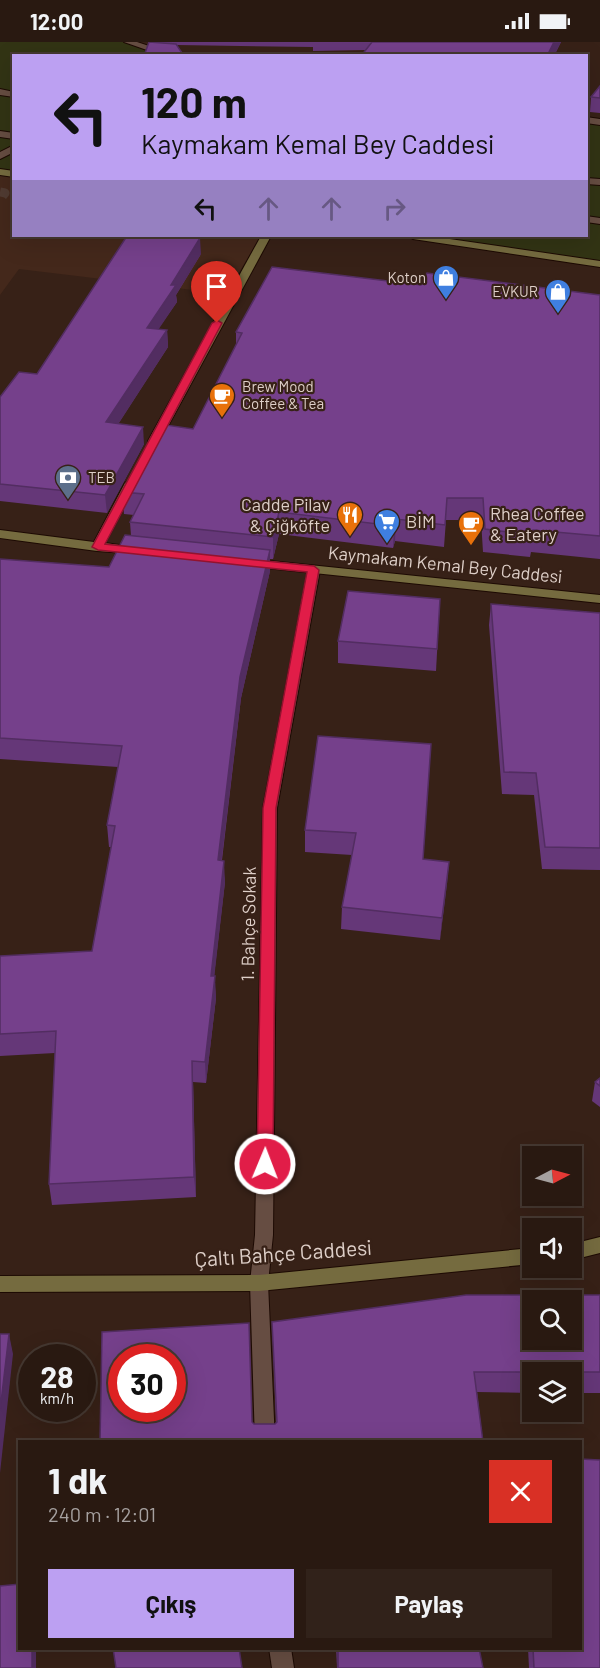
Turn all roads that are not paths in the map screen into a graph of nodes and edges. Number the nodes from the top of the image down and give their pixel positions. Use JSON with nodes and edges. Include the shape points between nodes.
{"nodes":[{"id":1,"x":128,"y":42,"type":"edge"},
{"id":2,"x":168,"y":54,"type":"edge"},
{"id":3,"x":265,"y":237,"type":"edge"},
{"id":4,"x":419,"y":237,"type":"edge"},
{"id":5,"x":600,"y":264,"type":"edge"},
{"id":6,"x":150,"y":448,"type":"edge"},
{"id":7,"x":138,"y":469,"type":"edge"},
{"id":8,"x":0,"y":534,"type":"edge"},
{"id":9,"x":98,"y":547,"type":"junction"},
{"id":10,"x":154,"y":553,"type":"edge"},
{"id":11,"x":234,"y":561,"type":"edge"},
{"id":12,"x":314,"y":570,"type":"junction"},
{"id":13,"x":600,"y":599,"type":"edge"},
{"id":14,"x":600,"y":1245,"type":"edge"},
{"id":15,"x":582,"y":1250,"type":"edge"},
{"id":16,"x":522,"y":1257,"type":"edge"},
{"id":17,"x":259,"y":1283,"type":"junction"},
{"id":18,"x":0,"y":1284,"type":"edge"},
{"id":19,"x":265,"y":1440,"type":"edge"},
{"id":20,"x":280,"y":1650,"type":"edge"},
{"id":21,"x":283,"y":1668,"type":"edge"}],
"edges":[{"from":1,"to":2,"type":"street"},
{"from":3,"to":6,"type":"main road"},
{"from":4,"to":5,"type":"main road"},
{"from":7,"to":9,"type":"main road"},
{"from":8,"to":9,"type":"main road"},
{"from":9,"to":10,"type":"main road"},
{"from":11,"to":12,"type":"main road","name":"Kaymakam Kemal Bey Caddesi"},
{"from":12,"to":13,"type":"main road","name":"Kaymakam Kemal Bey Caddesi"},
{"from":12,"to":17,"type":"street","name":"1. Bahçe Sokak","via":[[270,808],[264,1235]]},
{"from":14,"to":15,"type":"main road"},
{"from":16,"to":17,"type":"main road","name":"Çaltı Bahçe Caddesi"},
{"from":17,"to":18,"type":"main road","name":"Çaltı Bahçe Caddesi"},
{"from":17,"to":19,"type":"street","name":"1. Bahçe Sokak"},
{"from":20,"to":21,"type":"street"}]}
